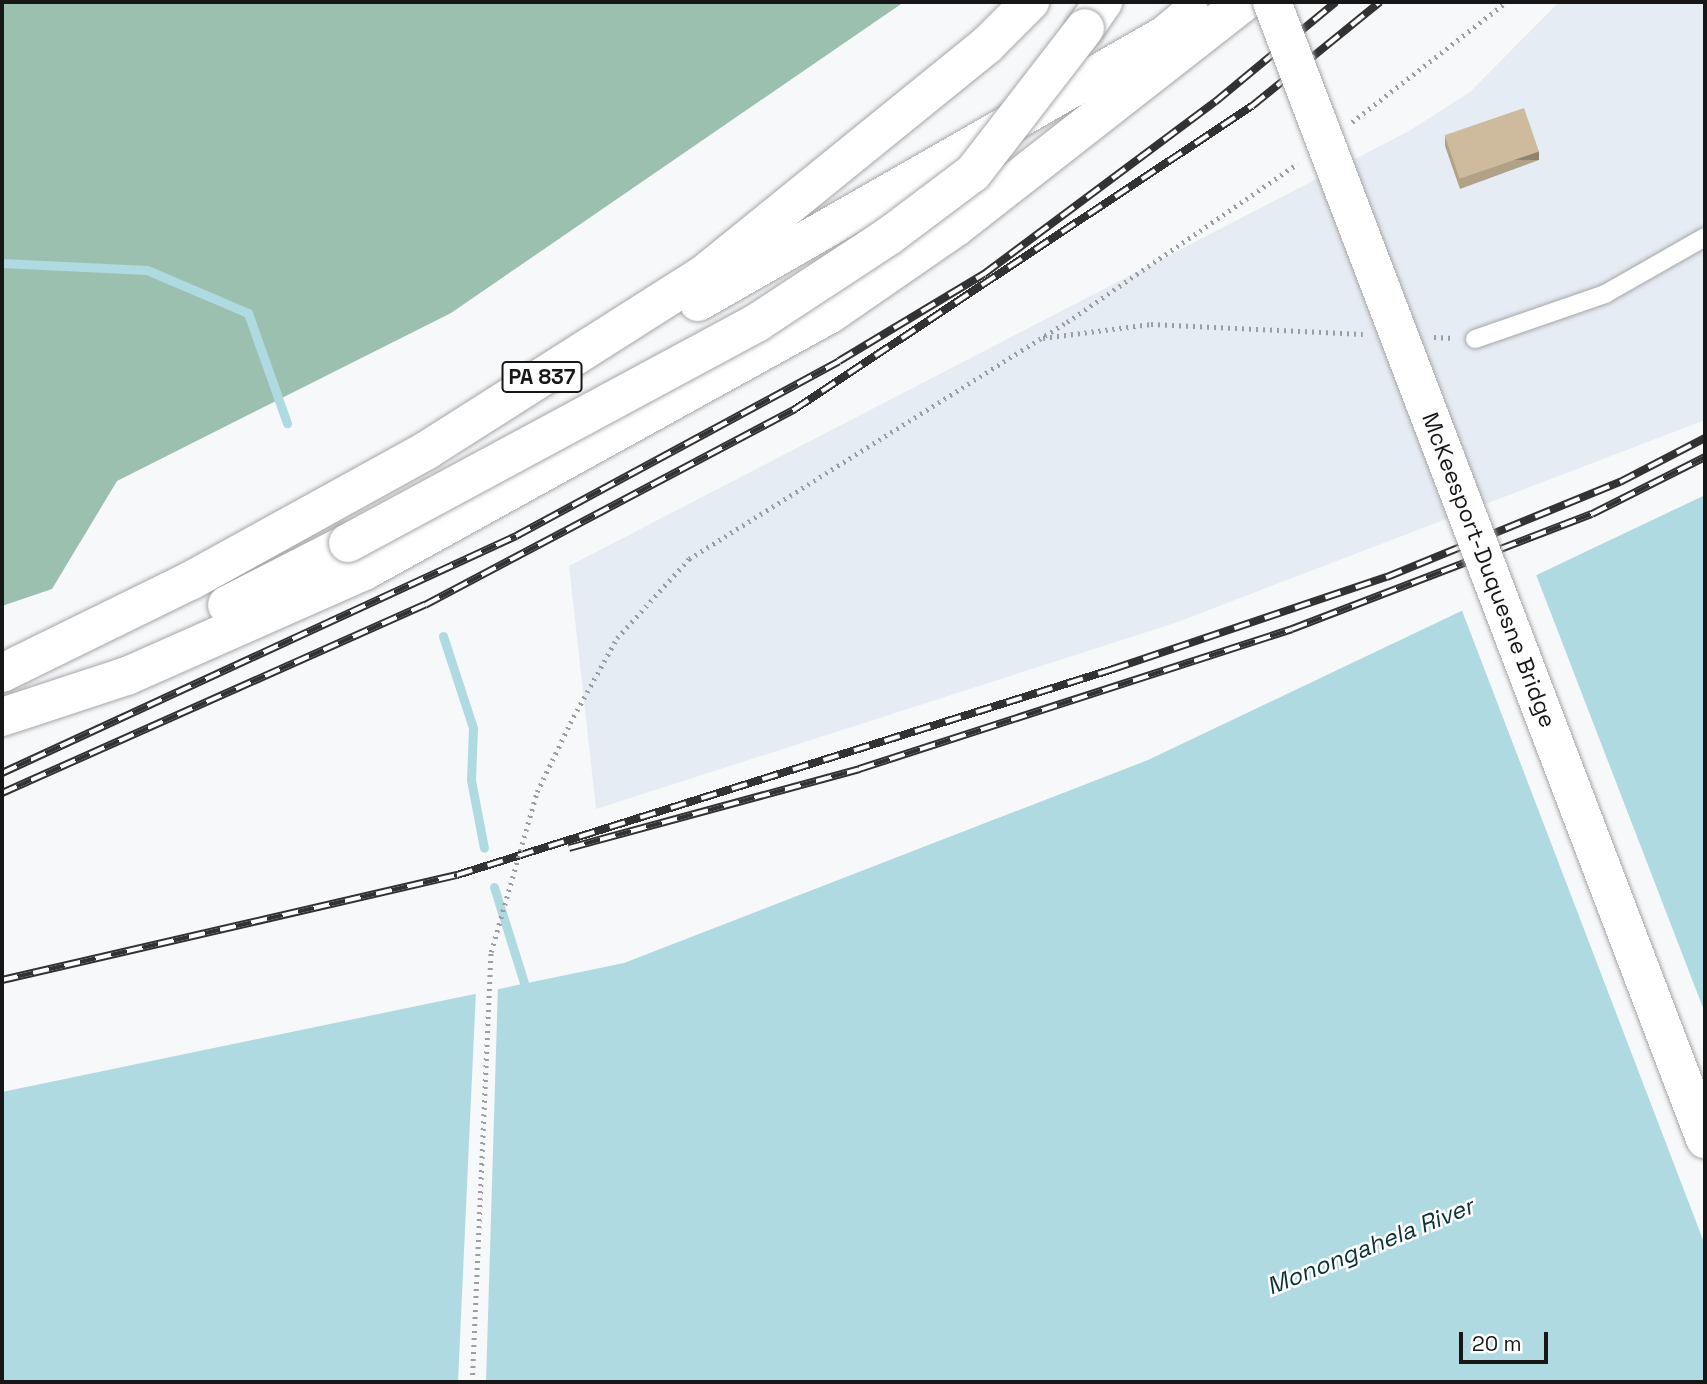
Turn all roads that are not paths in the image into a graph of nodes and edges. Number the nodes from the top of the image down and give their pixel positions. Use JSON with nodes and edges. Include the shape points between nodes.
{"nodes":[{"id":1,"x":1030,"y":2,"type":"edge"},
{"id":2,"x":1205,"y":2,"type":"edge"},
{"id":3,"x":1244,"y":2,"type":"edge"},
{"id":4,"x":1272,"y":2,"type":"edge"},
{"id":5,"x":1299,"y":2,"type":"edge"},
{"id":6,"x":1094,"y":15,"type":"edge"},
{"id":7,"x":1705,"y":237,"type":"edge"},
{"id":8,"x":1475,"y":339,"type":"road end"},
{"id":9,"x":427,"y":450,"type":"junction"},
{"id":10,"x":357,"y":557,"type":"junction"},
{"id":11,"x":2,"y":673,"type":"edge"},
{"id":12,"x":2,"y":716,"type":"edge"},
{"id":13,"x":1705,"y":1067,"type":"edge"},
{"id":14,"x":1705,"y":1139,"type":"edge"}],
"edges":[{"from":1,"to":9,"type":"main road","number":"PA 837","via":[[987,45],[703,275]]},
{"from":2,"to":9,"type":"main road","via":[[1165,35],[1043,106]]},
{"from":3,"to":10,"type":"main road","via":[[956,226],[830,314]]},
{"from":4,"to":14,"type":"main road","name":"McKeesport-Duquesne Bridge","bridge":true},
{"from":5,"to":13,"type":"main road","name":"McKeesport-Duquesne Bridge"},
{"from":6,"to":10,"type":"main road","bridge":true,"via":[[973,173],[889,236],[758,322]]},
{"from":7,"to":8,"type":"lane","via":[[1605,294]]},
{"from":9,"to":11,"type":"main road","number":"PA 837","via":[[190,581]]},
{"from":10,"to":12,"type":"main road"}]}
